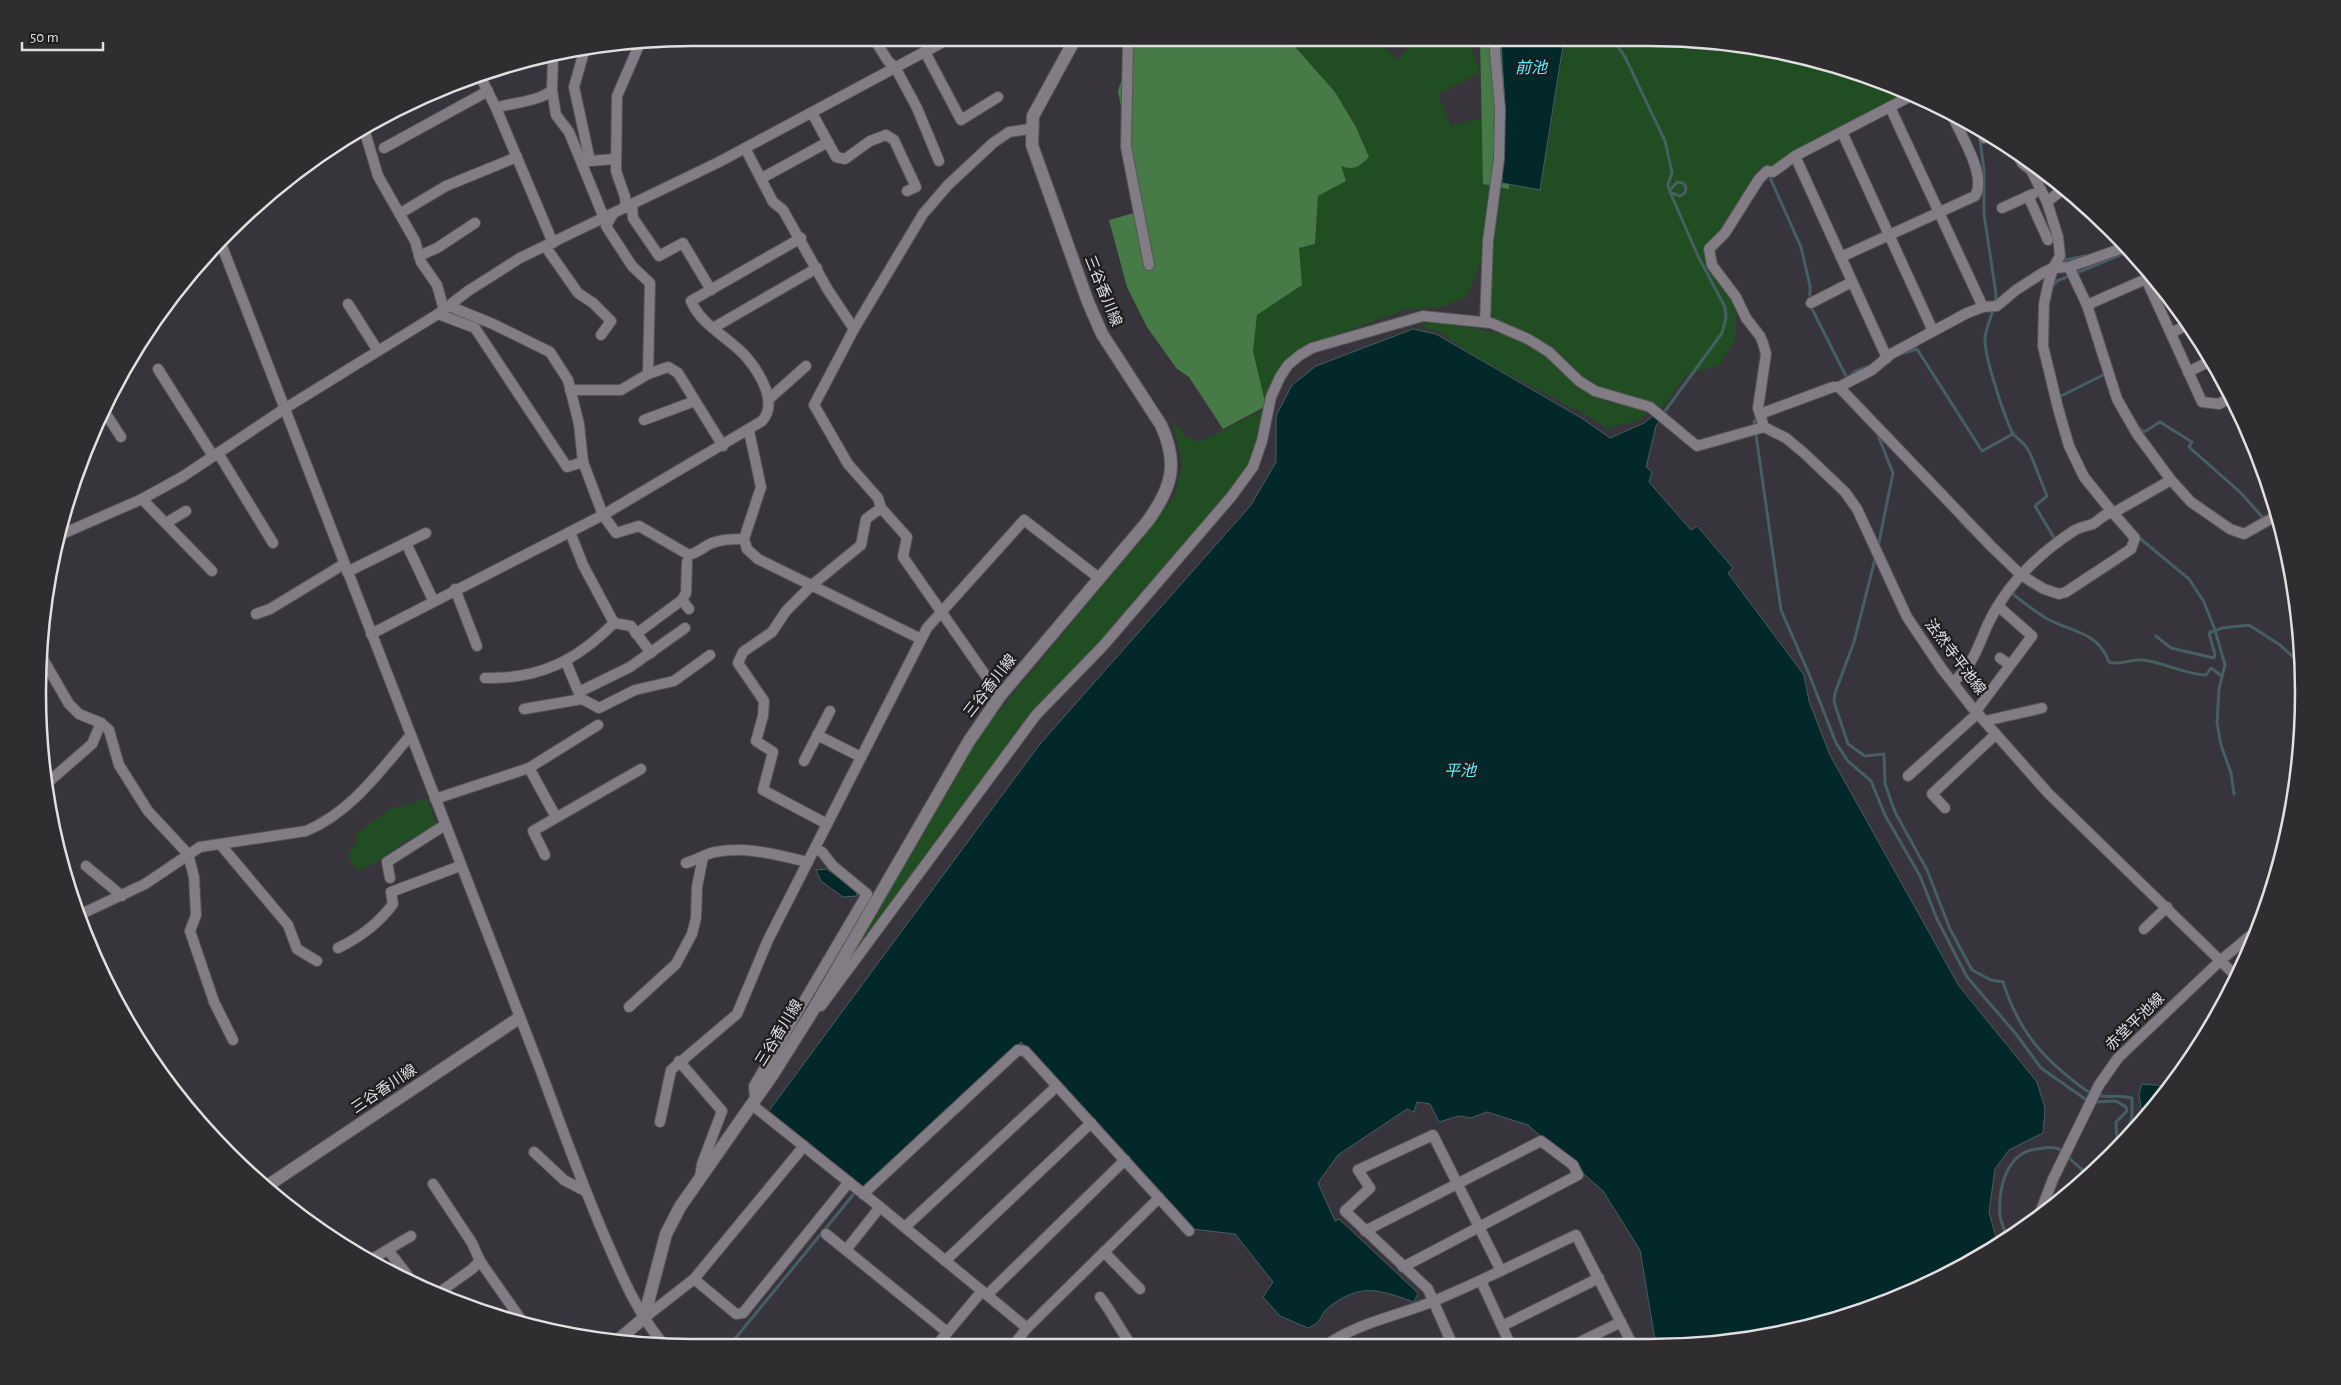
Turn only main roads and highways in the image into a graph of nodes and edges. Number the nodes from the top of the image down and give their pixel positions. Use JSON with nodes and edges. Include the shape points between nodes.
{"nodes":[{"id":1,"x":1071,"y":46,"type":"edge"},
{"id":2,"x":519,"y":1018,"type":"road end"},
{"id":3,"x":272,"y":1183,"type":"edge"},
{"id":4,"x":624,"y":1335,"type":"edge"}],
"edges":[{"from":1,"to":4,"type":"main road","name":"三谷香川線","via":[[1032,116],[1030,129],[1036,159],[1102,334],[1168,441],[1173,460],[1167,491],[1000,696],[969,741],[812,1012],[680,1207],[666,1234],[644,1318]]},
{"from":2,"to":3,"type":"main road","name":"三谷香川線"}]}
